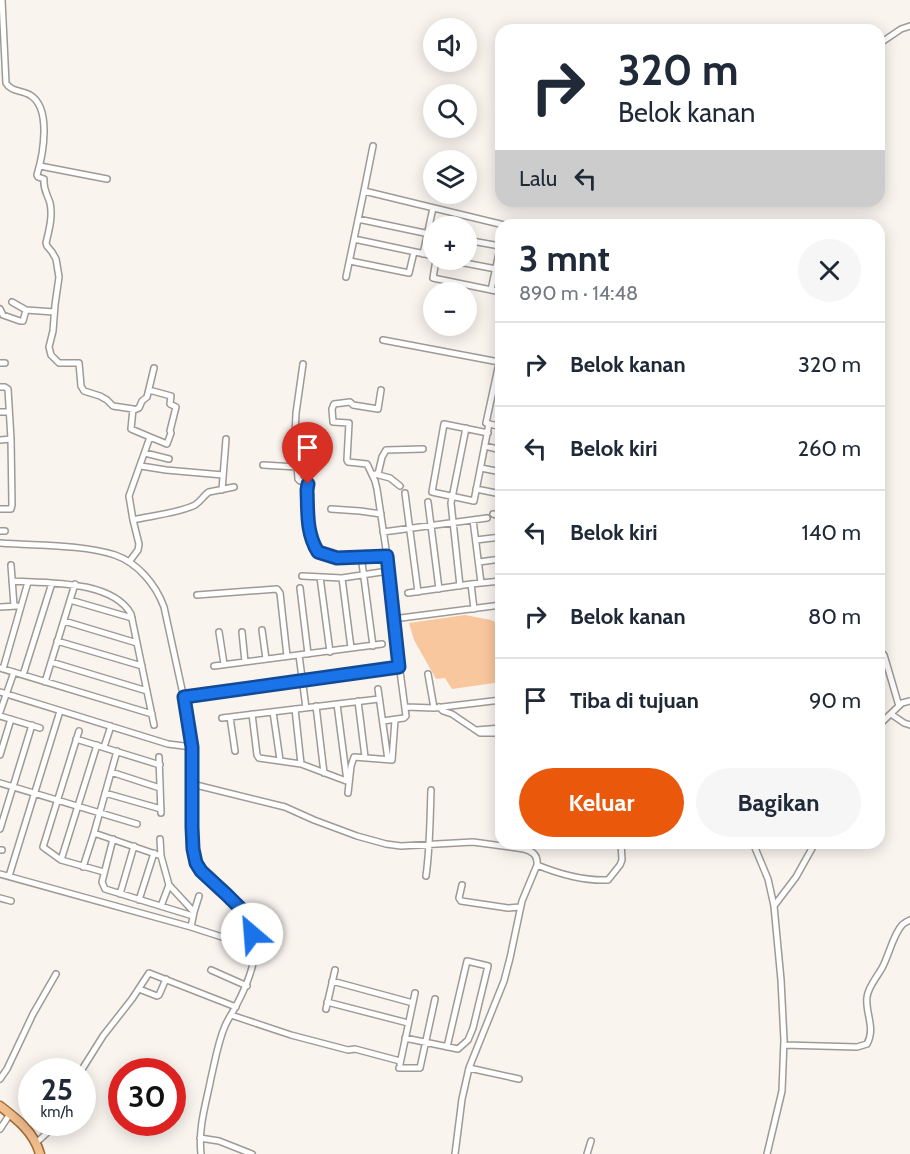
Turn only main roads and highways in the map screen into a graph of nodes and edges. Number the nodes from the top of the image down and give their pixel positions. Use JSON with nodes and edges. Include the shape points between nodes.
{"nodes":[{"id":1,"x":0,"y":1106,"type":"edge"},
{"id":2,"x":40,"y":1154,"type":"edge"}],
"edges":[{"from":1,"to":2,"type":"main road","via":[[32,1135]]}]}
